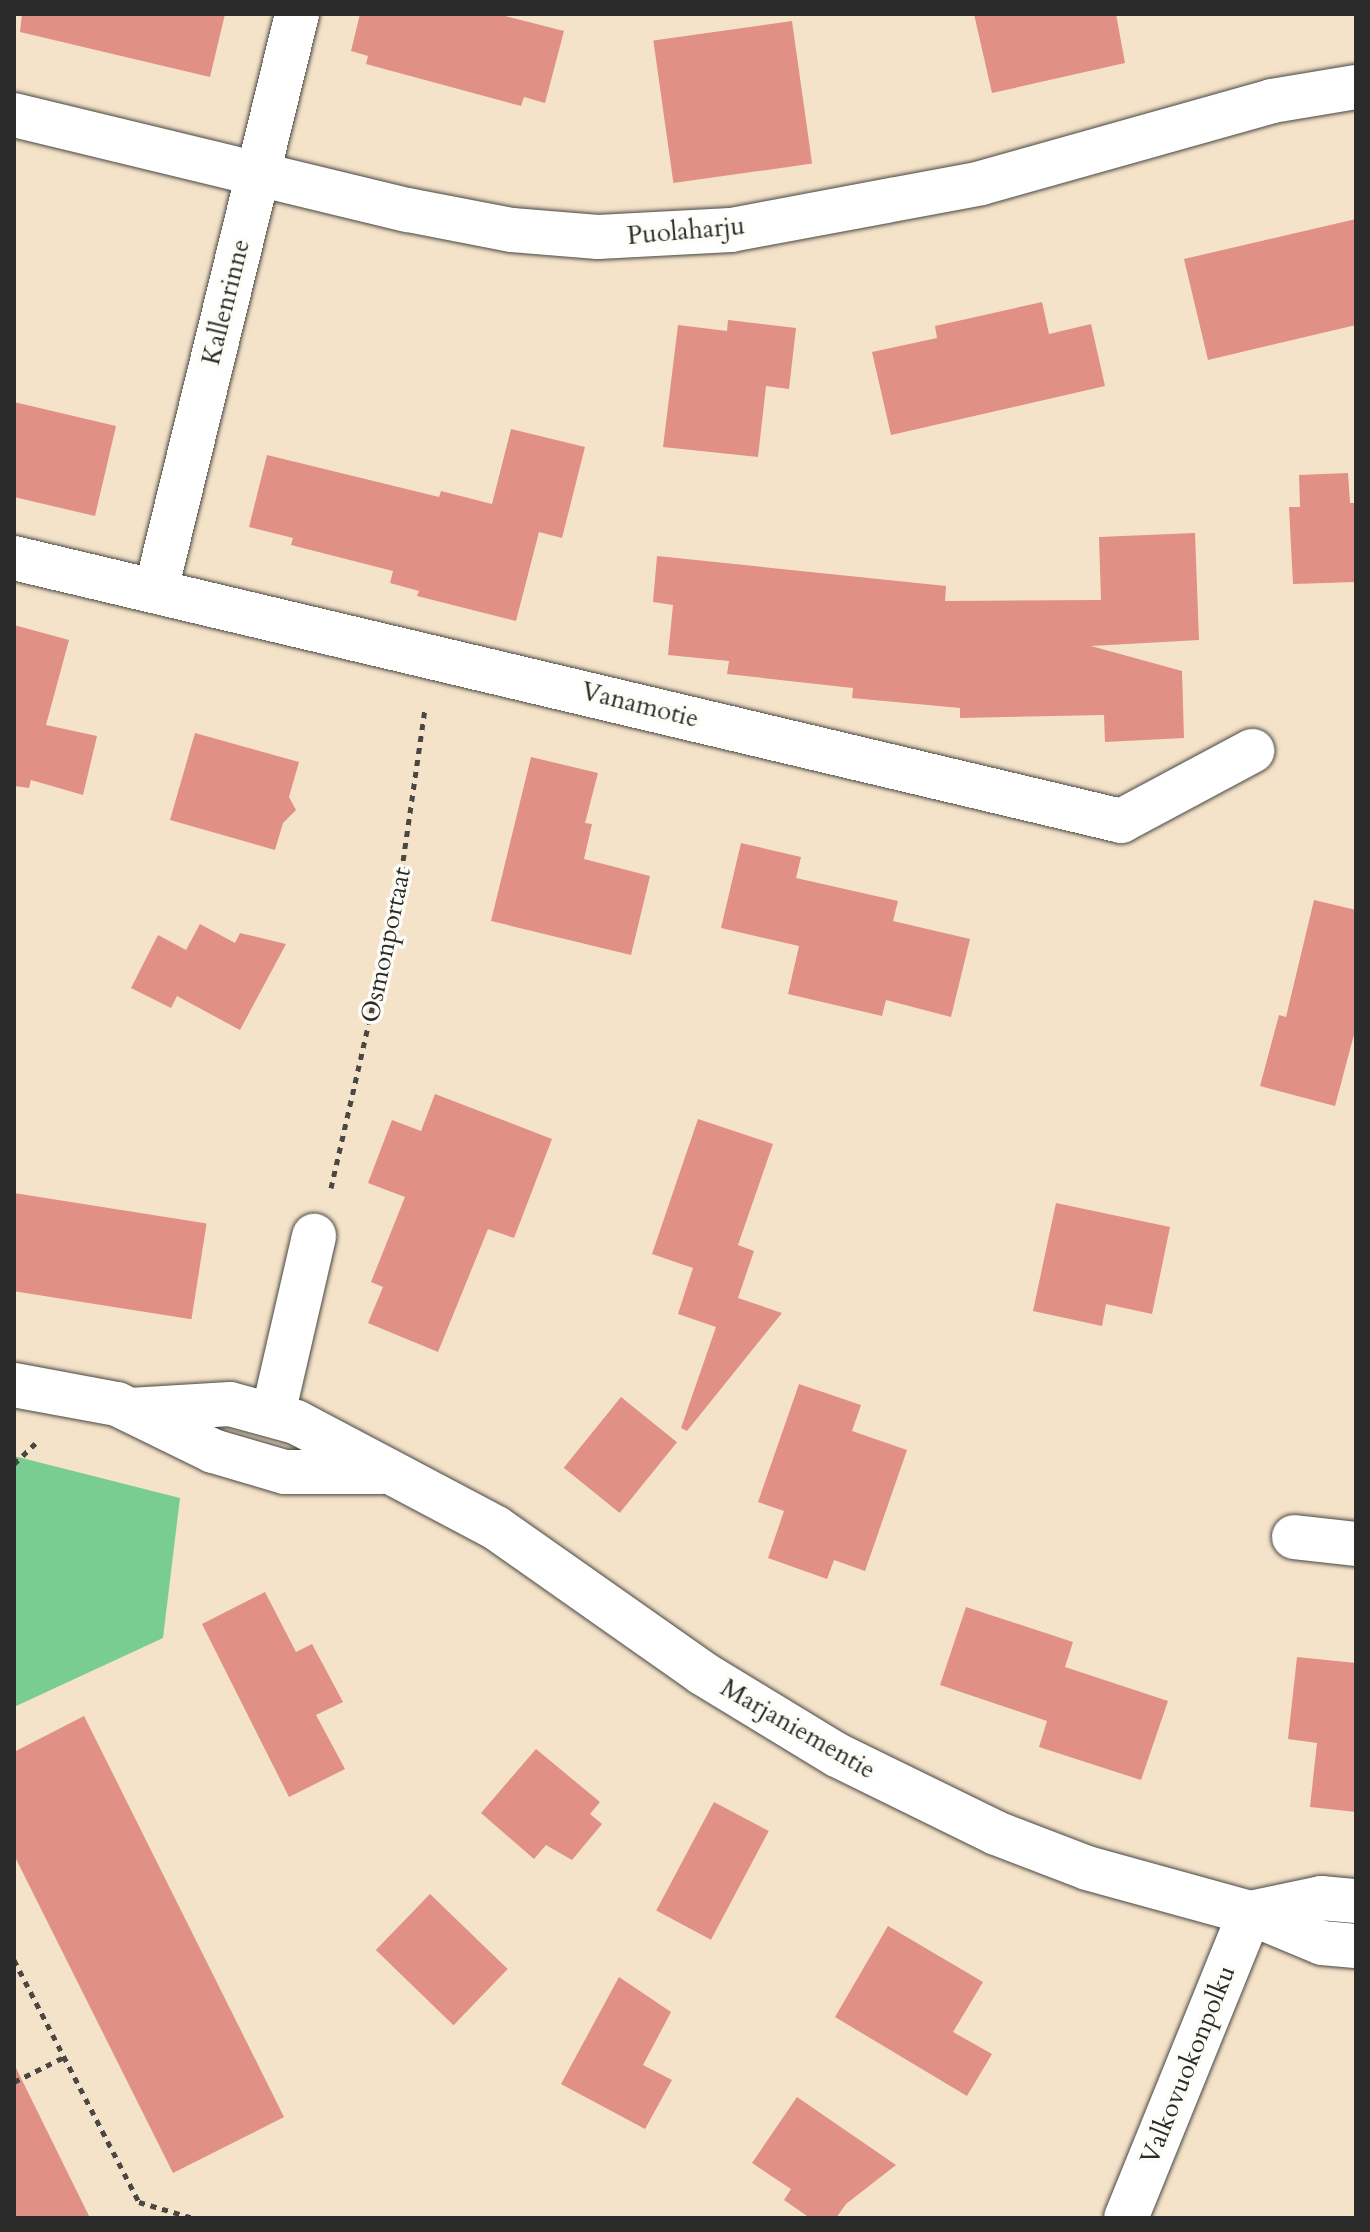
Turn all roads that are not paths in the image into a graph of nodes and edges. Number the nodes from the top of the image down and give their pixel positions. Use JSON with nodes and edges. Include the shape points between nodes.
{"nodes":[{"id":1,"x":297,"y":14,"type":"edge"},
{"id":2,"x":1356,"y":87,"type":"edge"},
{"id":3,"x":14,"y":115,"type":"edge"},
{"id":4,"x":257,"y":172,"type":"junction"},
{"id":5,"x":14,"y":558,"type":"edge"},
{"id":6,"x":156,"y":590,"type":"junction"},
{"id":7,"x":1252,"y":751,"type":"dead end"},
{"id":8,"x":314,"y":1236,"type":"dead end"},
{"id":9,"x":14,"y":1385,"type":"edge"},
{"id":10,"x":130,"y":1410,"type":"junction"},
{"id":11,"x":273,"y":1414,"type":"junction"},
{"id":12,"x":382,"y":1472,"type":"junction"},
{"id":13,"x":1294,"y":1537,"type":"dead end"},
{"id":14,"x":1356,"y":1544,"type":"edge"},
{"id":15,"x":1356,"y":1901,"type":"edge"},
{"id":16,"x":1250,"y":1913,"type":"junction"},
{"id":17,"x":1356,"y":1946,"type":"edge"},
{"id":18,"x":1126,"y":2218,"type":"edge"}],
"edges":[{"from":1,"to":4,"type":"street","name":"Kallenrinne"},
{"from":2,"to":4,"type":"street","name":"Puolaharju","via":[[1272,101],[981,183],[731,230],[598,237],[512,230]]},
{"from":3,"to":4,"type":"street","name":"Puolaharju"},
{"from":4,"to":6,"type":"street","name":"Kallenrinne"},
{"from":5,"to":6,"type":"street","name":"Vanamotie"},
{"from":6,"to":7,"type":"street","name":"Vanamotie","via":[[1121,821]]},
{"from":8,"to":11,"type":"street"},
{"from":9,"to":10,"type":"street","name":"Marjaniementie"},
{"from":10,"to":11,"type":"street","name":"Marjaniementie","via":[[230,1404]]},
{"from":10,"to":12,"type":"street","name":"Marjaniementie","via":[[213,1451],[285,1472]]},
{"from":11,"to":12,"type":"street","name":"Marjaniementie","via":[[340,1445]]},
{"from":12,"to":16,"type":"street","name":"Marjaniementie","via":[[496,1528],[702,1673],[837,1755],[996,1833],[1087,1868]]},
{"from":13,"to":14,"type":"street"},
{"from":15,"to":16,"type":"street","name":"Marjaniementie","via":[[1321,1898]]},
{"from":16,"to":17,"type":"street","name":"Marjaniementie","via":[[1322,1943]]},
{"from":16,"to":18,"type":"street","name":"Valkovuokonpolku"}]}
